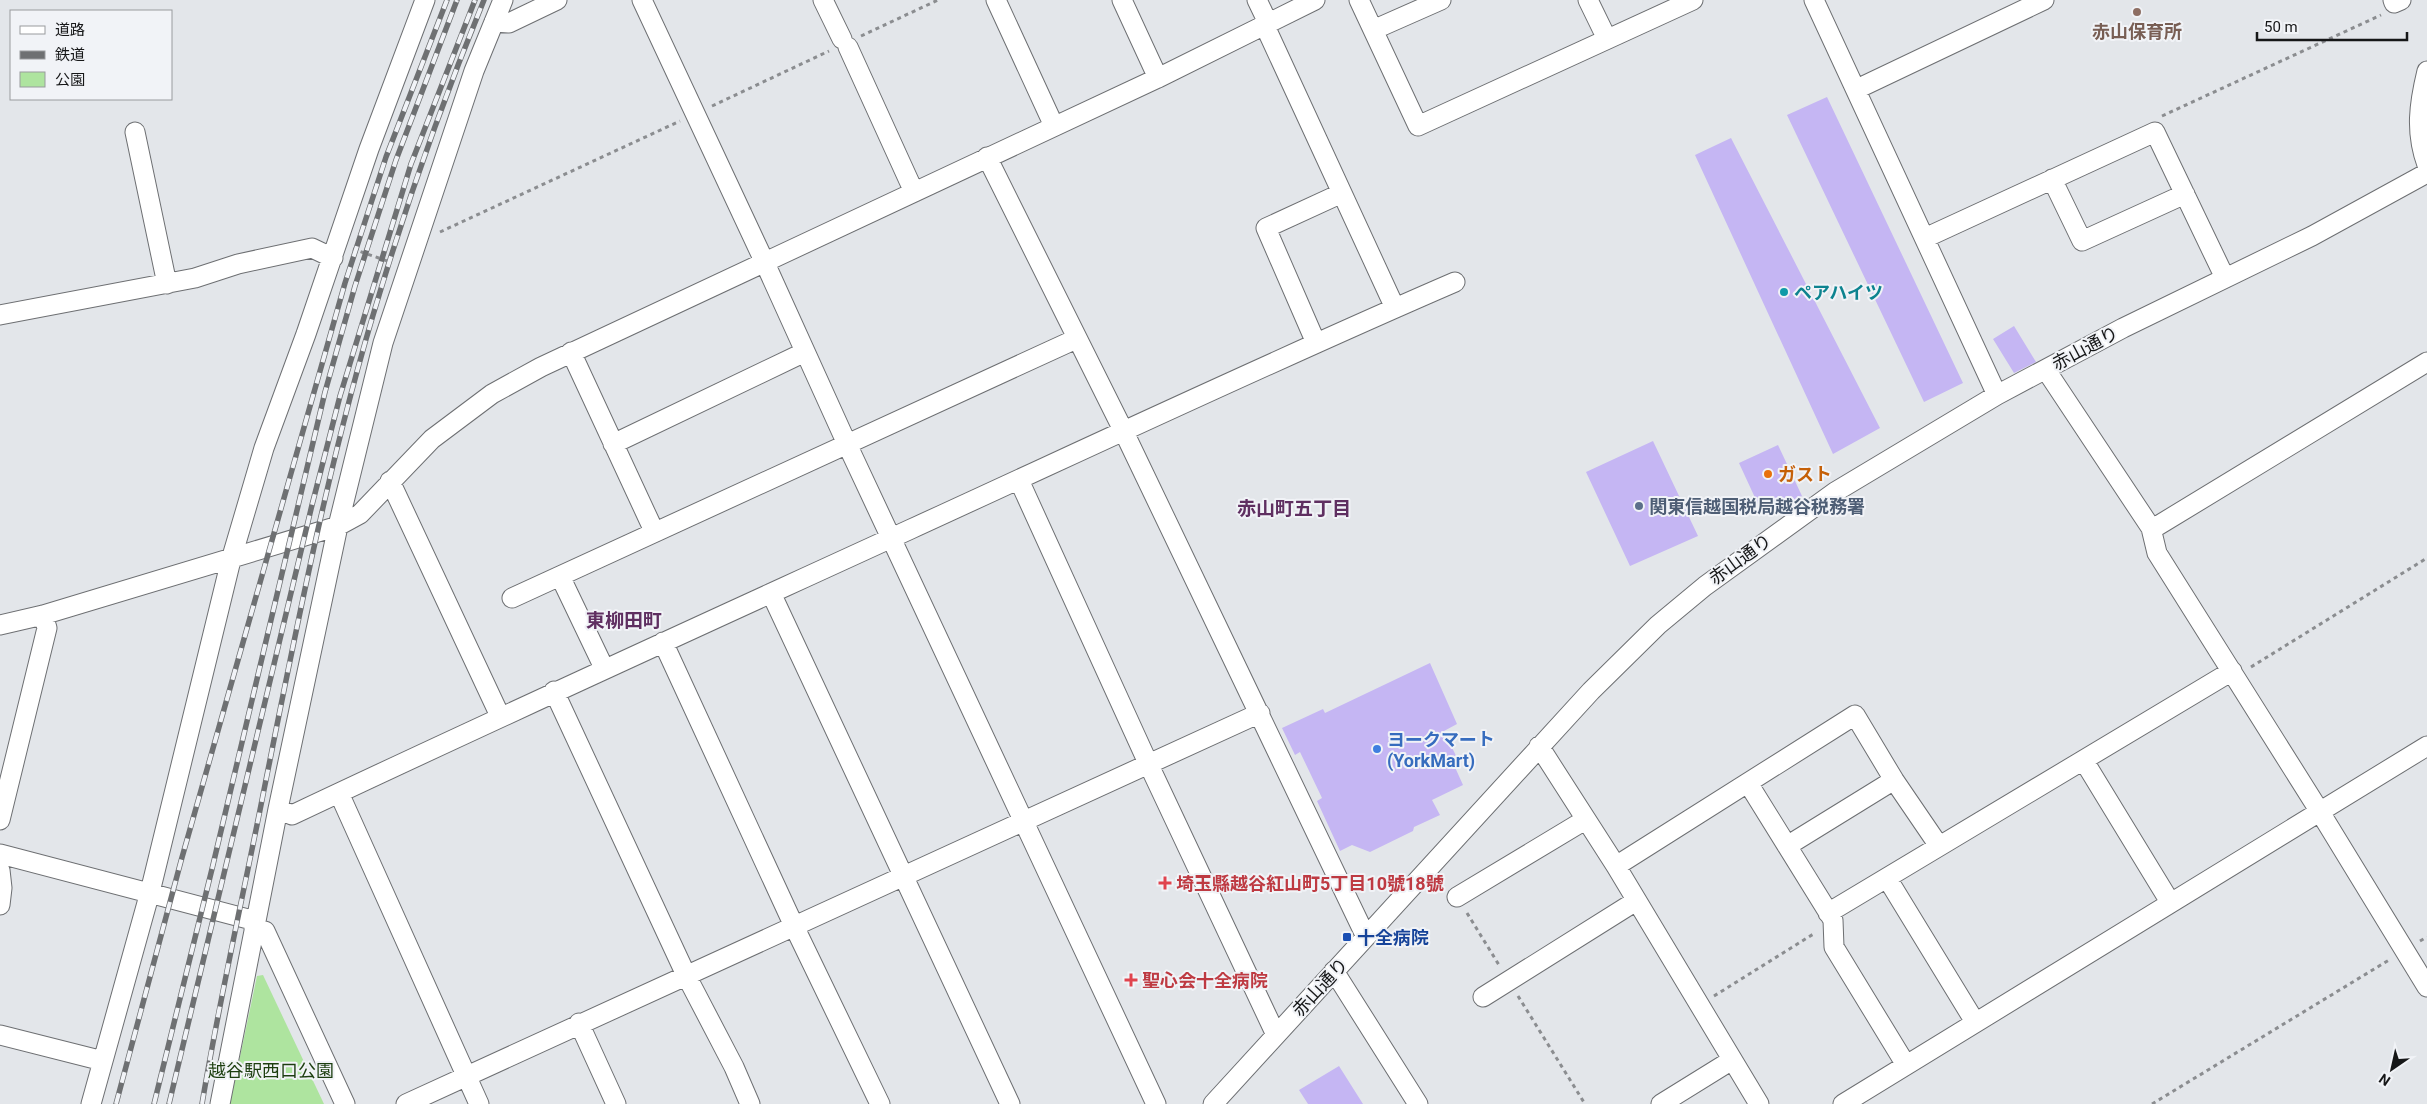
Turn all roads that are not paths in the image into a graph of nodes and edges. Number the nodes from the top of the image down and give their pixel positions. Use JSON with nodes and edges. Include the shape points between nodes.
{"nodes":[{"id":1,"x":426,"y":0,"type":"edge"},
{"id":2,"x":503,"y":0,"type":"edge"},
{"id":3,"x":557,"y":0,"type":"edge"},
{"id":4,"x":642,"y":0,"type":"edge"},
{"id":5,"x":823,"y":0,"type":"edge"},
{"id":6,"x":996,"y":0,"type":"edge"},
{"id":7,"x":1122,"y":0,"type":"edge"},
{"id":8,"x":1257,"y":0,"type":"edge"},
{"id":9,"x":1315,"y":0,"type":"edge"},
{"id":10,"x":1359,"y":0,"type":"edge"},
{"id":11,"x":1441,"y":0,"type":"edge"},
{"id":12,"x":1588,"y":0,"type":"edge"},
{"id":13,"x":1692,"y":0,"type":"edge"},
{"id":14,"x":1814,"y":0,"type":"edge"},
{"id":15,"x":2044,"y":0,"type":"edge"},
{"id":16,"x":2393,"y":0,"type":"edge"},
{"id":17,"x":2400,"y":0,"type":"edge"},
{"id":18,"x":494,"y":22,"type":"junction"},
{"id":19,"x":1267,"y":25,"type":"junction"},
{"id":20,"x":1373,"y":30,"type":"junction"},
{"id":21,"x":1607,"y":39,"type":"junction"},
{"id":22,"x":2427,"y":71,"type":"edge"},
{"id":23,"x":1158,"y":78,"type":"junction"},
{"id":24,"x":1856,"y":89,"type":"junction"},
{"id":25,"x":1054,"y":126,"type":"junction"},
{"id":26,"x":135,"y":132,"type":"dead end"},
{"id":27,"x":987,"y":157,"type":"junction"},
{"id":28,"x":2427,"y":165,"type":"edge"},
{"id":29,"x":2427,"y":173,"type":"edge"},
{"id":30,"x":2052,"y":179,"type":"junction"},
{"id":31,"x":914,"y":192,"type":"junction"},
{"id":32,"x":1342,"y":193,"type":"junction"},
{"id":33,"x":2185,"y":194,"type":"junction"},
{"id":34,"x":1925,"y":238,"type":"junction"},
{"id":35,"x":335,"y":251,"type":"junction"},
{"id":36,"x":765,"y":263,"type":"junction"},
{"id":37,"x":2225,"y":278,"type":"junction"},
{"id":38,"x":1455,"y":282,"type":"dead end"},
{"id":39,"x":167,"y":284,"type":"junction"},
{"id":40,"x":1395,"y":308,"type":"junction"},
{"id":41,"x":0,"y":315,"type":"edge"},
{"id":42,"x":1076,"y":339,"type":"junction"},
{"id":43,"x":1316,"y":342,"type":"junction"},
{"id":44,"x":571,"y":352,"type":"junction"},
{"id":45,"x":805,"y":352,"type":"junction"},
{"id":46,"x":2427,"y":362,"type":"edge"},
{"id":47,"x":2046,"y":370,"type":"junction"},
{"id":48,"x":1997,"y":394,"type":"junction"},
{"id":49,"x":1123,"y":430,"type":"junction"},
{"id":50,"x":613,"y":444,"type":"junction"},
{"id":51,"x":847,"y":444,"type":"junction"},
{"id":52,"x":1019,"y":480,"type":"junction"},
{"id":53,"x":390,"y":481,"type":"junction"},
{"id":54,"x":338,"y":526,"type":"junction"},
{"id":55,"x":2150,"y":528,"type":"junction"},
{"id":56,"x":654,"y":531,"type":"junction"},
{"id":57,"x":892,"y":538,"type":"junction"},
{"id":58,"x":230,"y":560,"type":"junction"},
{"id":59,"x":560,"y":576,"type":"junction"},
{"id":60,"x":770,"y":593,"type":"junction"},
{"id":61,"x":512,"y":598,"type":"dead end"},
{"id":62,"x":43,"y":615,"type":"junction"},
{"id":63,"x":0,"y":625,"type":"edge"},
{"id":64,"x":662,"y":642,"type":"junction"},
{"id":65,"x":604,"y":668,"type":"junction"},
{"id":66,"x":2234,"y":674,"type":"junction"},
{"id":67,"x":554,"y":691,"type":"junction"},
{"id":68,"x":1260,"y":712,"type":"junction"},
{"id":69,"x":500,"y":716,"type":"junction"},
{"id":70,"x":1539,"y":746,"type":"junction"},
{"id":71,"x":2427,"y":746,"type":"edge"},
{"id":72,"x":2084,"y":761,"type":"junction"},
{"id":73,"x":1148,"y":763,"type":"junction"},
{"id":74,"x":1894,"y":780,"type":"junction"},
{"id":75,"x":1748,"y":783,"type":"junction"},
{"id":76,"x":339,"y":792,"type":"junction"},
{"id":77,"x":278,"y":810,"type":"junction"},
{"id":78,"x":2320,"y":812,"type":"junction"},
{"id":79,"x":0,"y":820,"type":"edge"},
{"id":80,"x":1023,"y":820,"type":"junction"},
{"id":81,"x":1586,"y":820,"type":"junction"},
{"id":82,"x":1787,"y":846,"type":"junction"},
{"id":83,"x":1939,"y":846,"type":"junction"},
{"id":84,"x":0,"y":854,"type":"edge"},
{"id":85,"x":1616,"y":866,"type":"junction"},
{"id":86,"x":0,"y":870,"type":"edge"},
{"id":87,"x":904,"y":876,"type":"junction"},
{"id":88,"x":1887,"y":878,"type":"junction"},
{"id":89,"x":150,"y":892,"type":"junction"},
{"id":90,"x":1457,"y":897,"type":"dead end"},
{"id":91,"x":1636,"y":902,"type":"junction"},
{"id":92,"x":2170,"y":902,"type":"junction"},
{"id":93,"x":0,"y":905,"type":"edge"},
{"id":94,"x":1831,"y":918,"type":"junction"},
{"id":95,"x":255,"y":925,"type":"junction"},
{"id":96,"x":794,"y":926,"type":"junction"},
{"id":97,"x":1366,"y":937,"type":"junction"},
{"id":98,"x":1334,"y":971,"type":"junction"},
{"id":99,"x":686,"y":975,"type":"junction"},
{"id":100,"x":2427,"y":987,"type":"edge"},
{"id":101,"x":1484,"y":996,"type":"dead end"},
{"id":102,"x":1975,"y":1022,"type":"junction"},
{"id":103,"x":579,"y":1023,"type":"junction"},
{"id":104,"x":0,"y":1035,"type":"edge"},
{"id":105,"x":1276,"y":1035,"type":"junction"},
{"id":106,"x":1732,"y":1060,"type":"junction"},
{"id":107,"x":103,"y":1061,"type":"junction"},
{"id":108,"x":1906,"y":1065,"type":"junction"},
{"id":109,"x":466,"y":1076,"type":"junction"},
{"id":110,"x":1154,"y":1103,"type":"edge"},
{"id":111,"x":91,"y":1104,"type":"edge"},
{"id":112,"x":220,"y":1104,"type":"edge"},
{"id":113,"x":345,"y":1104,"type":"edge"},
{"id":114,"x":406,"y":1104,"type":"edge"},
{"id":115,"x":480,"y":1104,"type":"edge"},
{"id":116,"x":616,"y":1104,"type":"edge"},
{"id":117,"x":750,"y":1104,"type":"edge"},
{"id":118,"x":880,"y":1104,"type":"edge"},
{"id":119,"x":1010,"y":1104,"type":"edge"},
{"id":120,"x":1212,"y":1104,"type":"edge"},
{"id":121,"x":1418,"y":1104,"type":"edge"},
{"id":122,"x":1661,"y":1104,"type":"edge"},
{"id":123,"x":1759,"y":1104,"type":"edge"},
{"id":124,"x":1843,"y":1104,"type":"edge"}],
"edges":[{"from":1,"to":35,"type":"street","via":[[369,149]]},
{"from":2,"to":18,"type":"street"},
{"from":3,"to":18,"type":"street","via":[[509,23]]},
{"from":4,"to":36,"type":"street","via":[[691,116]]},
{"from":5,"to":31,"type":"street"},
{"from":6,"to":25,"type":"street"},
{"from":7,"to":23,"type":"street"},
{"from":8,"to":19,"type":"street"},
{"from":9,"to":19,"type":"street"},
{"from":10,"to":20,"type":"street"},
{"from":11,"to":20,"type":"street"},
{"from":12,"to":21,"type":"street"},
{"from":13,"to":21,"type":"street"},
{"from":14,"to":24,"type":"street"},
{"from":15,"to":24,"type":"street"},
{"from":16,"to":17,"type":"street","via":[[2394,3]]},
{"from":18,"to":54,"type":"street","via":[[474,72],[383,343]]},
{"from":19,"to":23,"type":"street"},
{"from":19,"to":32,"type":"street"},
{"from":20,"to":21,"type":"street","via":[[1418,126]]},
{"from":22,"to":28,"type":"street","via":[[2419,124],[2420,146]]},
{"from":23,"to":25,"type":"street"},
{"from":24,"to":34,"type":"street"},
{"from":25,"to":27,"type":"street"},
{"from":26,"to":39,"type":"street"},
{"from":27,"to":31,"type":"street"},
{"from":27,"to":42,"type":"street"},
{"from":29,"to":37,"type":"street","name":"赤山通り","via":[[2312,236]]},
{"from":30,"to":33,"type":"street","via":[[2155,132]]},
{"from":30,"to":33,"type":"street","via":[[2082,241]]},
{"from":30,"to":34,"type":"street"},
{"from":31,"to":36,"type":"street"},
{"from":32,"to":40,"type":"street"},
{"from":32,"to":43,"type":"street","via":[[1266,228]]},
{"from":33,"to":37,"type":"street"},
{"from":34,"to":48,"type":"street"},
{"from":35,"to":39,"type":"street","via":[[312,248]]},
{"from":35,"to":58,"type":"street","via":[[264,448]]},
{"from":36,"to":44,"type":"street"},
{"from":36,"to":45,"type":"street"},
{"from":37,"to":47,"type":"street","name":"赤山通り"},
{"from":38,"to":40,"type":"street"},
{"from":39,"to":41,"type":"street"},
{"from":40,"to":43,"type":"street"},
{"from":42,"to":49,"type":"street"},
{"from":42,"to":51,"type":"street"},
{"from":43,"to":49,"type":"street"},
{"from":44,"to":50,"type":"street"},
{"from":44,"to":53,"type":"street","via":[[492,394],[432,439]]},
{"from":45,"to":50,"type":"street"},
{"from":45,"to":51,"type":"street"},
{"from":46,"to":55,"type":"street"},
{"from":47,"to":48,"type":"street","name":"赤山通り"},
{"from":47,"to":55,"type":"street"},
{"from":48,"to":70,"type":"street","name":"赤山通り","via":[[1834,492],[1705,586],[1645,638]]},
{"from":49,"to":52,"type":"street"},
{"from":49,"to":68,"type":"street"},
{"from":50,"to":56,"type":"street"},
{"from":51,"to":56,"type":"street"},
{"from":51,"to":57,"type":"street"},
{"from":52,"to":57,"type":"street"},
{"from":52,"to":73,"type":"street"},
{"from":53,"to":54,"type":"street","via":[[360,514]]},
{"from":53,"to":69,"type":"street"},
{"from":54,"to":58,"type":"street"},
{"from":54,"to":77,"type":"street"},
{"from":55,"to":66,"type":"street","via":[[2157,553]]},
{"from":56,"to":59,"type":"street"},
{"from":57,"to":60,"type":"street"},
{"from":57,"to":80,"type":"street"},
{"from":58,"to":62,"type":"street"},
{"from":58,"to":89,"type":"street"},
{"from":59,"to":61,"type":"street"},
{"from":59,"to":65,"type":"street"},
{"from":60,"to":64,"type":"street"},
{"from":60,"to":87,"type":"street"},
{"from":62,"to":63,"type":"street"},
{"from":62,"to":79,"type":"street","via":[[47,628]]},
{"from":64,"to":65,"type":"street"},
{"from":64,"to":96,"type":"street"},
{"from":65,"to":67,"type":"street"},
{"from":66,"to":72,"type":"street"},
{"from":66,"to":78,"type":"street"},
{"from":67,"to":69,"type":"street"},
{"from":67,"to":99,"type":"street"},
{"from":68,"to":73,"type":"street"},
{"from":68,"to":97,"type":"street"},
{"from":69,"to":76,"type":"street"},
{"from":70,"to":81,"type":"street"},
{"from":70,"to":97,"type":"street","name":"赤山通り"},
{"from":71,"to":78,"type":"street"},
{"from":72,"to":83,"type":"street"},
{"from":72,"to":92,"type":"street"},
{"from":73,"to":80,"type":"street"},
{"from":73,"to":105,"type":"street"},
{"from":74,"to":75,"type":"street","via":[[1855,715]]},
{"from":74,"to":82,"type":"street"},
{"from":74,"to":83,"type":"street"},
{"from":75,"to":82,"type":"street"},
{"from":75,"to":85,"type":"street"},
{"from":76,"to":77,"type":"street","via":[[292,815]]},
{"from":76,"to":109,"type":"street"},
{"from":77,"to":95,"type":"street"},
{"from":78,"to":92,"type":"street"},
{"from":78,"to":100,"type":"street"},
{"from":80,"to":87,"type":"street"},
{"from":80,"to":110,"type":"street"},
{"from":81,"to":85,"type":"street"},
{"from":81,"to":90,"type":"street"},
{"from":82,"to":94,"type":"street"},
{"from":83,"to":88,"type":"street"},
{"from":84,"to":89,"type":"street"},
{"from":85,"to":91,"type":"street"},
{"from":86,"to":93,"type":"street"},
{"from":87,"to":96,"type":"street"},
{"from":87,"to":119,"type":"street"},
{"from":88,"to":94,"type":"street"},
{"from":88,"to":102,"type":"street"},
{"from":89,"to":95,"type":"street"},
{"from":89,"to":107,"type":"street"},
{"from":91,"to":101,"type":"street"},
{"from":91,"to":106,"type":"street"},
{"from":92,"to":102,"type":"street"},
{"from":94,"to":108,"type":"street","via":[[1834,946]]},
{"from":95,"to":112,"type":"street"},
{"from":95,"to":113,"type":"street","via":[[264,931]]},
{"from":96,"to":99,"type":"street"},
{"from":96,"to":118,"type":"street"},
{"from":97,"to":98,"type":"street","name":"赤山通り"},
{"from":98,"to":105,"type":"street","name":"赤山通り"},
{"from":98,"to":121,"type":"street"},
{"from":99,"to":103,"type":"street"},
{"from":99,"to":117,"type":"street"},
{"from":102,"to":108,"type":"street"},
{"from":103,"to":109,"type":"street"},
{"from":103,"to":116,"type":"street"},
{"from":104,"to":107,"type":"street"},
{"from":105,"to":120,"type":"street","name":"赤山通り"},
{"from":106,"to":122,"type":"street"},
{"from":106,"to":123,"type":"street"},
{"from":107,"to":111,"type":"street"},
{"from":108,"to":124,"type":"street"},
{"from":109,"to":114,"type":"street"},
{"from":109,"to":115,"type":"street"}]}
